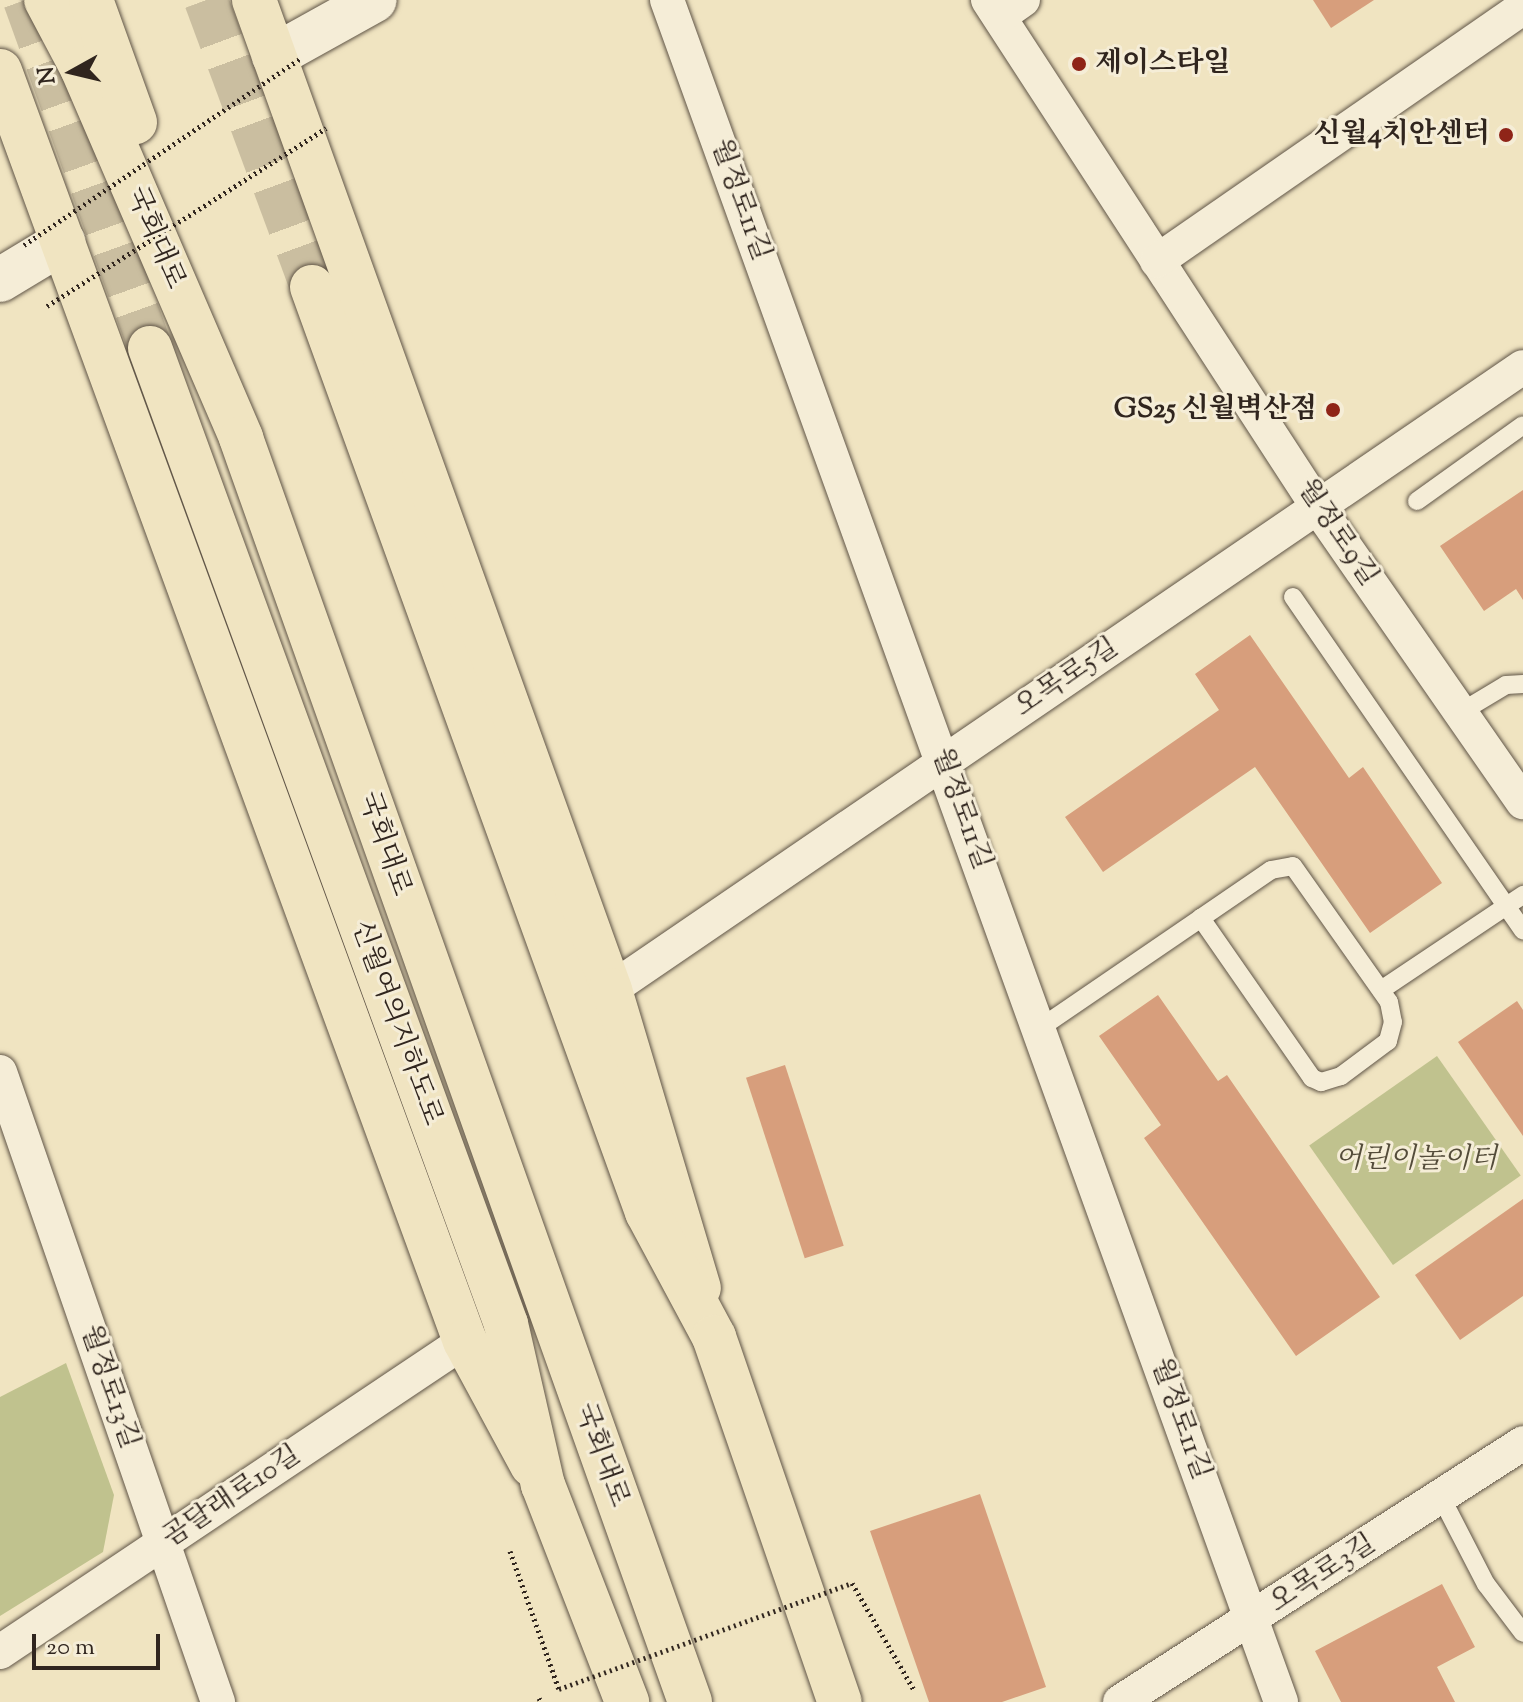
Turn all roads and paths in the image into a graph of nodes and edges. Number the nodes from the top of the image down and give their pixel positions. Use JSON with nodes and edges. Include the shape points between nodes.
{"nodes":[{"id":1,"x":46,"y":0,"type":"edge"},
{"id":2,"x":91,"y":0,"type":"edge"},
{"id":3,"x":254,"y":0,"type":"edge"},
{"id":4,"x":375,"y":0,"type":"edge"},
{"id":5,"x":667,"y":0,"type":"edge"},
{"id":6,"x":1003,"y":5,"type":"edge"},
{"id":7,"x":1523,"y":8,"type":"edge"},
{"id":8,"x":287,"y":58,"type":"junction"},
{"id":9,"x":0,"y":71,"type":"edge"},
{"id":10,"x":326,"y":128,"type":"dead end"},
{"id":11,"x":29,"y":256,"type":"edge"},
{"id":12,"x":1157,"y":261,"type":"junction"},
{"id":13,"x":312,"y":287,"type":"tunnel mouth"},
{"id":14,"x":47,"y":306,"type":"dead end"},
{"id":15,"x":150,"y":348,"type":"tunnel mouth"},
{"id":16,"x":1523,"y":367,"type":"edge"},
{"id":17,"x":1523,"y":425,"type":"edge"},
{"id":18,"x":1417,"y":501,"type":"dead end"},
{"id":19,"x":1319,"y":509,"type":"junction"},
{"id":20,"x":1293,"y":597,"type":"dead end"},
{"id":21,"x":1523,"y":684,"type":"edge"},
{"id":22,"x":1461,"y":712,"type":"junction"},
{"id":23,"x":944,"y":761,"type":"junction"},
{"id":24,"x":1523,"y":802,"type":"edge"},
{"id":25,"x":1523,"y":895,"type":"edge"},
{"id":26,"x":1507,"y":906,"type":"junction"},
{"id":27,"x":1201,"y":918,"type":"junction"},
{"id":28,"x":1523,"y":930,"type":"edge"},
{"id":29,"x":610,"y":990,"type":"junction"},
{"id":30,"x":1381,"y":990,"type":"junction"},
{"id":31,"x":1040,"y":1028,"type":"junction"},
{"id":32,"x":0,"y":1072,"type":"edge"},
{"id":33,"x":714,"y":1337,"type":"junction"},
{"id":34,"x":465,"y":1341,"type":"junction"},
{"id":35,"x":1523,"y":1443,"type":"edge"},
{"id":36,"x":543,"y":1485,"type":"junction"},
{"id":37,"x":1441,"y":1497,"type":"junction"},
{"id":38,"x":163,"y":1543,"type":"junction"},
{"id":39,"x":510,"y":1551,"type":"dead end"},
{"id":40,"x":1252,"y":1620,"type":"junction"},
{"id":41,"x":1523,"y":1633,"type":"edge"},
{"id":42,"x":0,"y":1652,"type":"edge"},
{"id":43,"x":914,"y":1690,"type":"dead end"},
{"id":44,"x":218,"y":1702,"type":"edge"},
{"id":45,"x":627,"y":1702,"type":"edge"},
{"id":46,"x":690,"y":1702,"type":"edge"},
{"id":47,"x":722,"y":1702,"type":"edge"},
{"id":48,"x":840,"y":1702,"type":"edge"},
{"id":49,"x":1120,"y":1702,"type":"edge"},
{"id":50,"x":1281,"y":1702,"type":"edge"}],
"edges":[{"from":1,"to":46,"type":"main road","name":"국회대로","via":[[82,68],[241,438]]},
{"from":2,"to":47,"type":"main road","name":"국회대로","via":[[141,140],[285,475]]},
{"from":3,"to":8,"type":"main road"},
{"from":4,"to":8,"type":"street"},
{"from":5,"to":23,"type":"street","name":"월정로11길"},
{"from":6,"to":12,"type":"street","name":"월정로9길"},
{"from":7,"to":12,"type":"street"},
{"from":8,"to":11,"type":"path","bridge":true},
{"from":8,"to":29,"type":"main road"},
{"from":9,"to":11,"type":"main road"},
{"from":10,"to":14,"type":"path","bridge":true},
{"from":11,"to":34,"type":"main road"},
{"from":12,"to":19,"type":"street","name":"월정로9길"},
{"from":13,"to":33,"type":"main road","via":[[647,1212]]},
{"from":15,"to":36,"type":"main road","name":"신월여의지하도로","via":[[506,1324]]},
{"from":16,"to":19,"type":"street","name":"오목로5길"},
{"from":17,"to":18,"type":"lane"},
{"from":19,"to":22,"type":"street","name":"월정로9길"},
{"from":19,"to":23,"type":"street","name":"오목로5길"},
{"from":20,"to":26,"type":"lane"},
{"from":21,"to":22,"type":"lane","via":[[1506,685]]},
{"from":22,"to":24,"type":"street","name":"월정로9길"},
{"from":23,"to":29,"type":"street","name":"오목로5길"},
{"from":23,"to":31,"type":"street","name":"월정로11길"},
{"from":25,"to":26,"type":"lane"},
{"from":26,"to":28,"type":"lane"},
{"from":26,"to":30,"type":"lane"},
{"from":27,"to":30,"type":"lane","via":[[1271,870],[1293,866]]},
{"from":27,"to":30,"type":"lane","via":[[1312,1078],[1321,1082],[1341,1076],[1388,1041],[1392,1012]]},
{"from":27,"to":31,"type":"lane"},
{"from":29,"to":33,"type":"main road"},
{"from":31,"to":40,"type":"street","name":"월정로11길"},
{"from":32,"to":38,"type":"street","name":"월정로13길"},
{"from":33,"to":48,"type":"main road"},
{"from":34,"to":36,"type":"main road"},
{"from":34,"to":38,"type":"street","name":"곰달래로10길"},
{"from":35,"to":37,"type":"street","name":"오목로3길"},
{"from":36,"to":45,"type":"main road","name":"신월여의지하도로"},
{"from":37,"to":40,"type":"street","name":"오목로3길"},
{"from":37,"to":41,"type":"lane","via":[[1486,1584]]},
{"from":38,"to":42,"type":"street","name":"곰달래로10길"},
{"from":38,"to":44,"type":"street","name":"월정로13길"},
{"from":39,"to":43,"type":"path","bridge":true,"via":[[559,1689],[852,1583]]},
{"from":40,"to":49,"type":"street","name":"오목로3길"},
{"from":40,"to":50,"type":"street","name":"월정로11길"}]}
